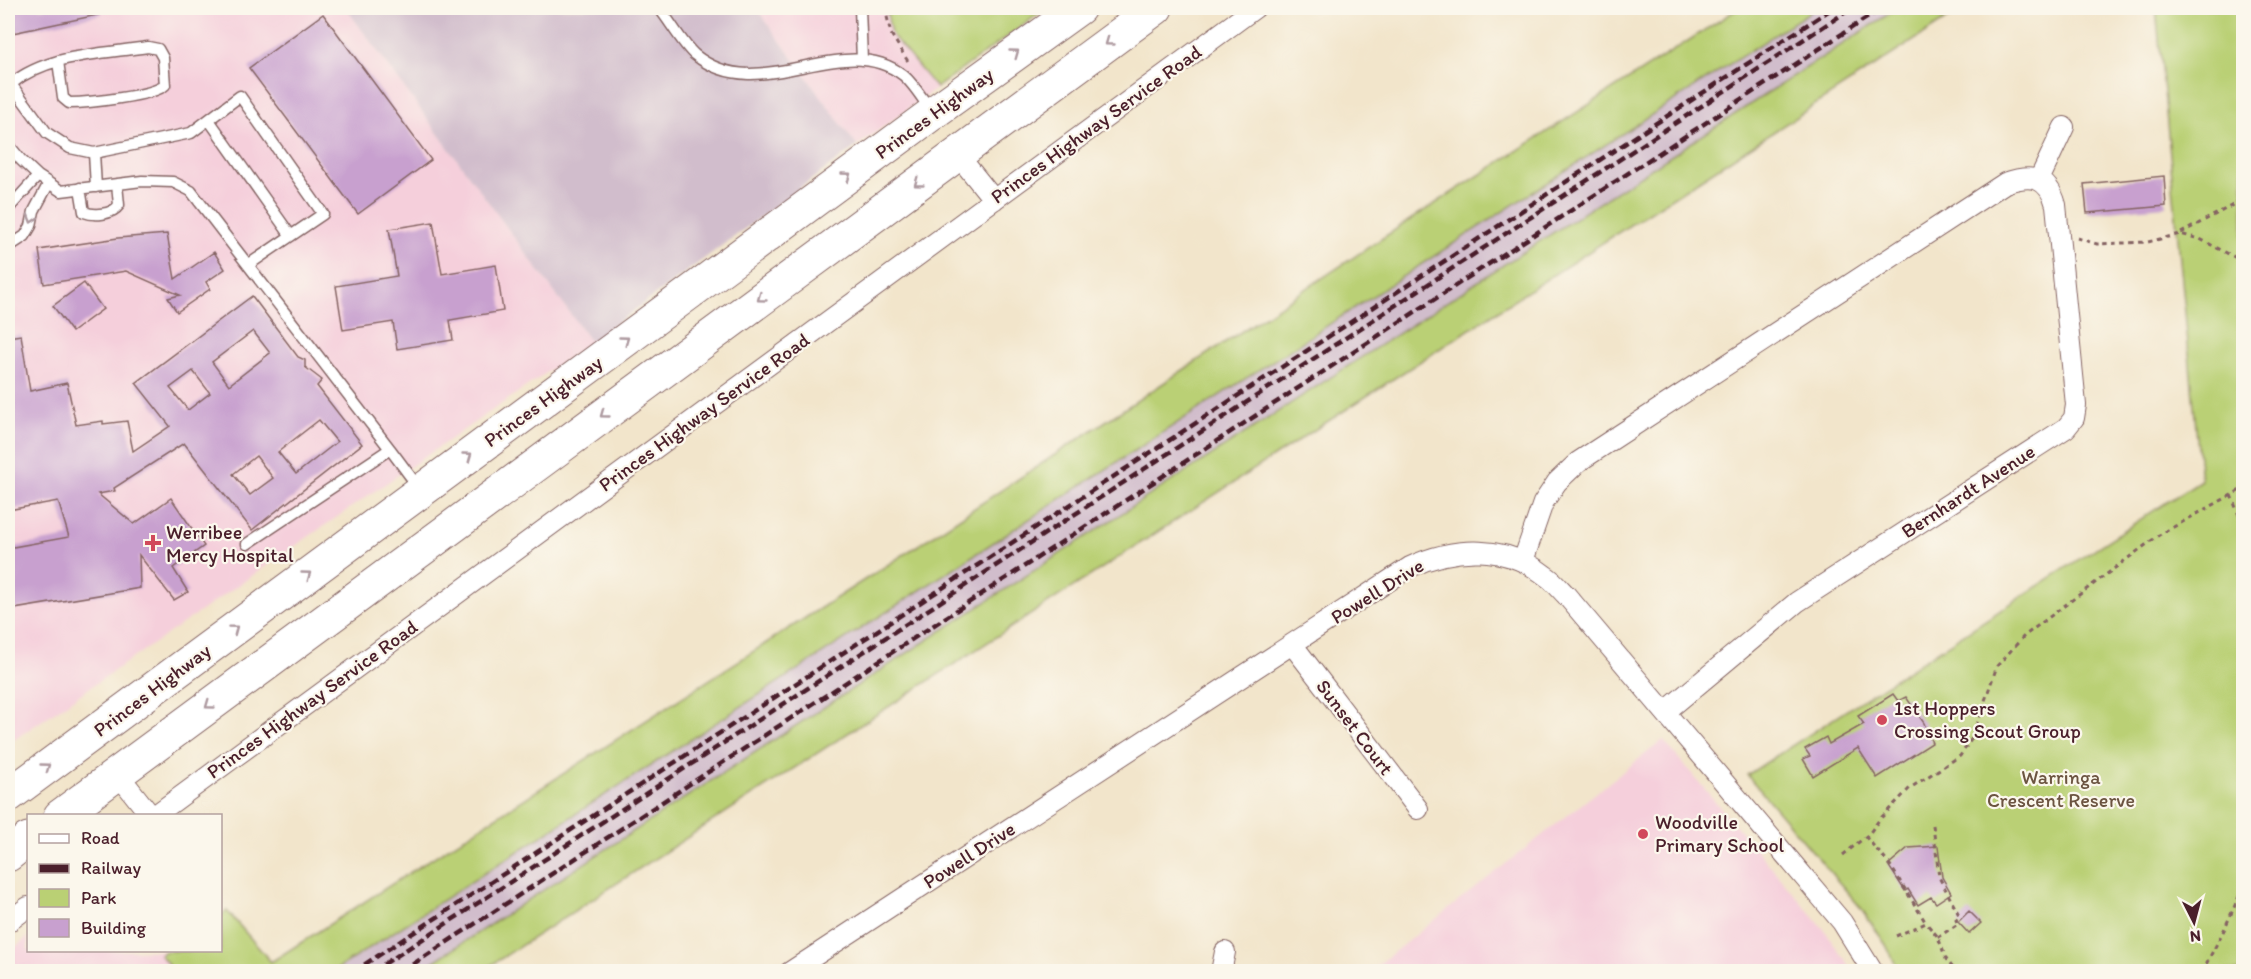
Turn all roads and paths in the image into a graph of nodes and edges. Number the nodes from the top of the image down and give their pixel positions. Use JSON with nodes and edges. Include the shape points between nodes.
{"nodes":[{"id":1,"x":659,"y":8,"type":"edge"},
{"id":2,"x":860,"y":8,"type":"edge"},
{"id":3,"x":885,"y":8,"type":"edge"},
{"id":4,"x":1079,"y":8,"type":"edge"},
{"id":5,"x":1156,"y":8,"type":"edge"},
{"id":6,"x":1255,"y":8,"type":"edge"},
{"id":7,"x":862,"y":60,"type":"junction"},
{"id":8,"x":58,"y":61,"type":"junction"},
{"id":9,"x":910,"y":64,"type":"dead end"},
{"id":10,"x":9,"y":85,"type":"edge"},
{"id":11,"x":933,"y":113,"type":"junction"},
{"id":12,"x":209,"y":120,"type":"junction"},
{"id":13,"x":2064,"y":127,"type":"dead end"},
{"id":14,"x":8,"y":144,"type":"edge"},
{"id":15,"x":94,"y":153,"type":"junction"},
{"id":16,"x":957,"y":154,"type":"junction"},
{"id":17,"x":38,"y":176,"type":"junction"},
{"id":18,"x":2039,"y":180,"type":"junction"},
{"id":19,"x":49,"y":183,"type":"junction"},
{"id":20,"x":117,"y":184,"type":"junction"},
{"id":21,"x":96,"y":187,"type":"junction"},
{"id":22,"x":80,"y":188,"type":"junction"},
{"id":23,"x":2244,"y":197,"type":"edge"},
{"id":24,"x":994,"y":200,"type":"junction"},
{"id":25,"x":8,"y":209,"type":"edge"},
{"id":26,"x":2059,"y":232,"type":"junction"},
{"id":27,"x":2180,"y":234,"type":"junction"},
{"id":28,"x":291,"y":236,"type":"junction"},
{"id":29,"x":8,"y":247,"type":"edge"},
{"id":30,"x":2244,"y":262,"type":"edge"},
{"id":31,"x":248,"y":265,"type":"junction"},
{"id":32,"x":390,"y":449,"type":"junction"},
{"id":33,"x":2244,"y":488,"type":"edge"},
{"id":34,"x":421,"y":491,"type":"junction"},
{"id":35,"x":2231,"y":495,"type":"junction"},
{"id":36,"x":2244,"y":528,"type":"edge"},
{"id":37,"x":247,"y":544,"type":"dead end"},
{"id":38,"x":1523,"y":561,"type":"junction"},
{"id":39,"x":260,"y":609,"type":"junction"},
{"id":40,"x":1292,"y":644,"type":"junction"},
{"id":41,"x":290,"y":646,"type":"junction"},
{"id":42,"x":1665,"y":712,"type":"junction"},
{"id":43,"x":86,"y":739,"type":"junction"},
{"id":44,"x":117,"y":773,"type":"junction"},
{"id":45,"x":8,"y":796,"type":"edge"},
{"id":46,"x":1418,"y":809,"type":"dead end"},
{"id":47,"x":63,"y":814,"type":"edge"},
{"id":48,"x":150,"y":814,"type":"edge"},
{"id":49,"x":155,"y":814,"type":"edge"},
{"id":50,"x":1933,"y":825,"type":"dead end"},
{"id":51,"x":1865,"y":836,"type":"junction"},
{"id":52,"x":27,"y":840,"type":"edge"},
{"id":53,"x":8,"y":855,"type":"edge"},
{"id":54,"x":1843,"y":855,"type":"dead end"},
{"id":55,"x":2244,"y":885,"type":"edge"},
{"id":56,"x":27,"y":908,"type":"edge"},
{"id":57,"x":8,"y":922,"type":"edge"},
{"id":58,"x":1926,"y":923,"type":"junction"},
{"id":59,"x":1896,"y":936,"type":"dead end"},
{"id":60,"x":1938,"y":937,"type":"junction"},
{"id":61,"x":790,"y":972,"type":"edge"},
{"id":62,"x":1873,"y":972,"type":"edge"},
{"id":63,"x":1956,"y":972,"type":"edge"},
{"id":64,"x":2202,"y":972,"type":"edge"}],
"edges":[{"from":1,"to":7,"type":"lane","via":[[694,55],[722,72],[753,75]]},
{"from":2,"to":7,"type":"lane"},
{"from":3,"to":9,"type":"path","via":[[891,34]]},
{"from":11,"to":4,"type":"highway","name":"Princes Highway","one_way":true},
{"from":5,"to":16,"type":"highway","one_way":true},
{"from":6,"to":24,"type":"street","name":"Princes Highway Service Road"},
{"from":7,"to":11,"type":"lane","via":[[883,64],[904,76]]},
{"from":8,"to":8,"type":"lane","via":[[158,49],[163,58],[165,85],[160,90],[137,95],[69,103],[63,98]]},
{"from":8,"to":10,"type":"lane","via":[[25,72]]},
{"from":10,"to":15,"type":"lane","via":[[47,133],[70,148]]},
{"from":11,"to":16,"type":"highway"},
{"from":34,"to":11,"type":"highway","name":"Princes Highway","one_way":true},
{"from":12,"to":15,"type":"lane","via":[[180,137]]},
{"from":12,"to":28,"type":"lane"},
{"from":12,"to":28,"type":"lane","via":[[240,96],[323,214]]},
{"from":13,"to":18,"type":"street"},
{"from":14,"to":17,"type":"lane"},
{"from":15,"to":21,"type":"lane"},
{"from":16,"to":24,"type":"street"},
{"from":16,"to":41,"type":"highway","one_way":true},
{"from":17,"to":19,"type":"lane"},
{"from":17,"to":25,"type":"lane"},
{"from":18,"to":26,"type":"street","name":"Bernhardt Avenue","via":[[2053,192]]},
{"from":18,"to":38,"type":"street","via":[[2030,177],[2005,183],[1578,462],[1543,503]]},
{"from":19,"to":22,"type":"lane","via":[[61,191]]},
{"from":19,"to":29,"type":"lane","one_way":true,"via":[[26,236]]},
{"from":20,"to":21,"type":"lane"},
{"from":20,"to":22,"type":"lane","via":[[118,205],[104,213],[84,212]]},
{"from":20,"to":31,"type":"lane","via":[[173,182],[191,191]]},
{"from":21,"to":22,"type":"lane"},
{"from":23,"to":27,"type":"path"},
{"from":24,"to":49,"type":"street","name":"Princes Highway Service Road"},
{"from":26,"to":27,"type":"path","via":[[2097,244],[2148,242]]},
{"from":26,"to":42,"type":"street","name":"Bernhardt Avenue","via":[[2076,405],[2074,418],[2066,428],[1797,602]]},
{"from":27,"to":30,"type":"path","via":[[2200,239]]},
{"from":28,"to":31,"type":"lane"},
{"from":31,"to":32,"type":"lane"},
{"from":32,"to":34,"type":"lane"},
{"from":32,"to":37,"type":"lane"},
{"from":33,"to":35,"type":"path"},
{"from":39,"to":34,"type":"highway","name":"Princes Highway","one_way":true},
{"from":35,"to":36,"type":"path"},
{"from":35,"to":51,"type":"path","via":[[2159,535],[2024,636],[1997,666],[1972,738],[1960,756],[1910,788]]},
{"from":38,"to":40,"type":"street","name":"Powell Drive","via":[[1477,551],[1431,558],[1410,567]]},
{"from":38,"to":42,"type":"street","name":"Powell Drive","via":[[1566,596]]},
{"from":39,"to":41,"type":"highway"},
{"from":43,"to":39,"type":"highway","name":"Princes Highway","one_way":true},
{"from":40,"to":46,"type":"street","name":"Sunset Court"},
{"from":40,"to":61,"type":"street","name":"Powell Drive"},
{"from":41,"to":44,"type":"highway","one_way":true},
{"from":42,"to":62,"type":"street","name":"Powell Drive","via":[[1842,922]]},
{"from":43,"to":44,"type":"highway"},
{"from":45,"to":43,"type":"highway","name":"Princes Highway","one_way":true},
{"from":44,"to":47,"type":"highway"},
{"from":44,"to":48,"type":"street"},
{"from":50,"to":60,"type":"path","via":[[1939,877],[1959,915],[1958,924]]},
{"from":51,"to":54,"type":"path"},
{"from":51,"to":58,"type":"path","via":[[1890,865]]},
{"from":52,"to":53,"type":"highway"},
{"from":55,"to":64,"type":"path"},
{"from":56,"to":57,"type":"street"},
{"from":58,"to":59,"type":"path"},
{"from":58,"to":60,"type":"path"},
{"from":60,"to":63,"type":"path"}]}
